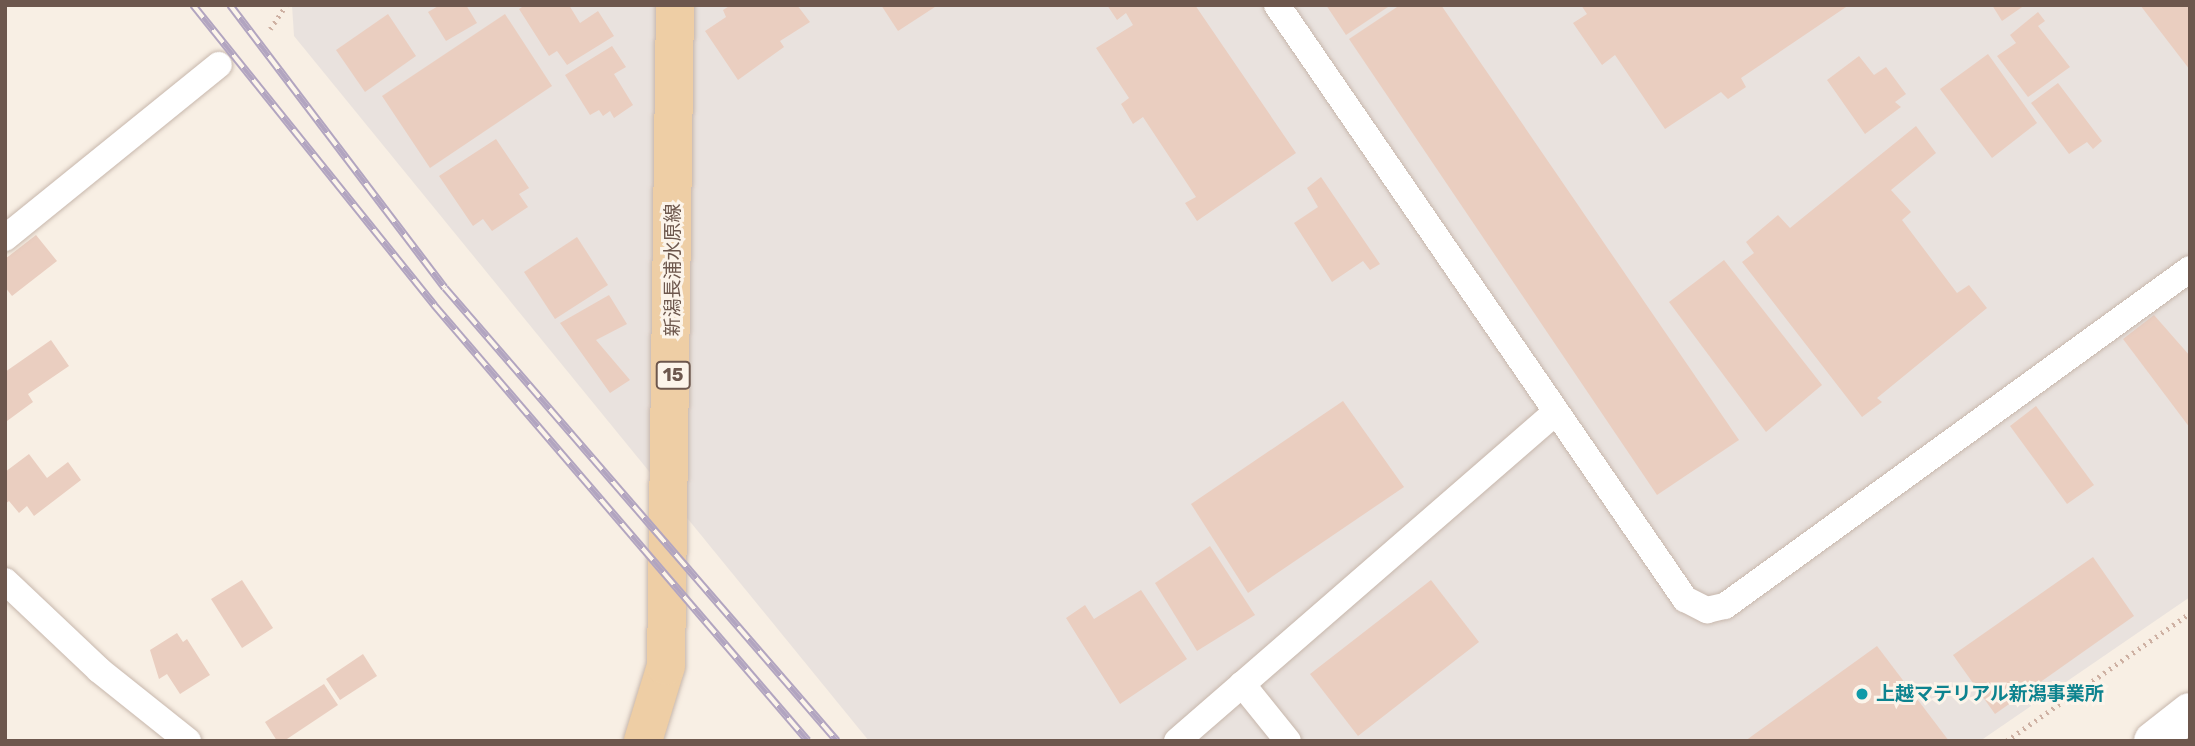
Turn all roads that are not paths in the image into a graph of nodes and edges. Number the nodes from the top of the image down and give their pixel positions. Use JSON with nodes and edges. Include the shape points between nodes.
{"nodes":[{"id":1,"x":675,"y":5,"type":"edge"},
{"id":2,"x":1277,"y":5,"type":"edge"},
{"id":3,"x":219,"y":65,"type":"dead end"},
{"id":4,"x":5,"y":238,"type":"edge"},
{"id":5,"x":2190,"y":269,"type":"edge"},
{"id":6,"x":1556,"y":412,"type":"junction"},
{"id":7,"x":5,"y":581,"type":"edge"},
{"id":8,"x":1242,"y":684,"type":"junction"},
{"id":9,"x":2190,"y":712,"type":"edge"},
{"id":10,"x":188,"y":741,"type":"edge"},
{"id":11,"x":643,"y":741,"type":"edge"},
{"id":12,"x":1178,"y":741,"type":"edge"},
{"id":13,"x":1287,"y":741,"type":"edge"},
{"id":14,"x":2153,"y":741,"type":"edge"}],
"edges":[{"from":1,"to":11,"type":"main road","name":"新潟長浦水原線","number":"15","via":[[666,666]]},
{"from":2,"to":6,"type":"street"},
{"from":3,"to":4,"type":"street"},
{"from":5,"to":6,"type":"street","via":[[1716,608],[1707,610],[1685,599]]},
{"from":6,"to":8,"type":"street"},
{"from":7,"to":10,"type":"street","via":[[99,670]]},
{"from":8,"to":12,"type":"street"},
{"from":8,"to":13,"type":"street"},
{"from":9,"to":14,"type":"street"}]}
